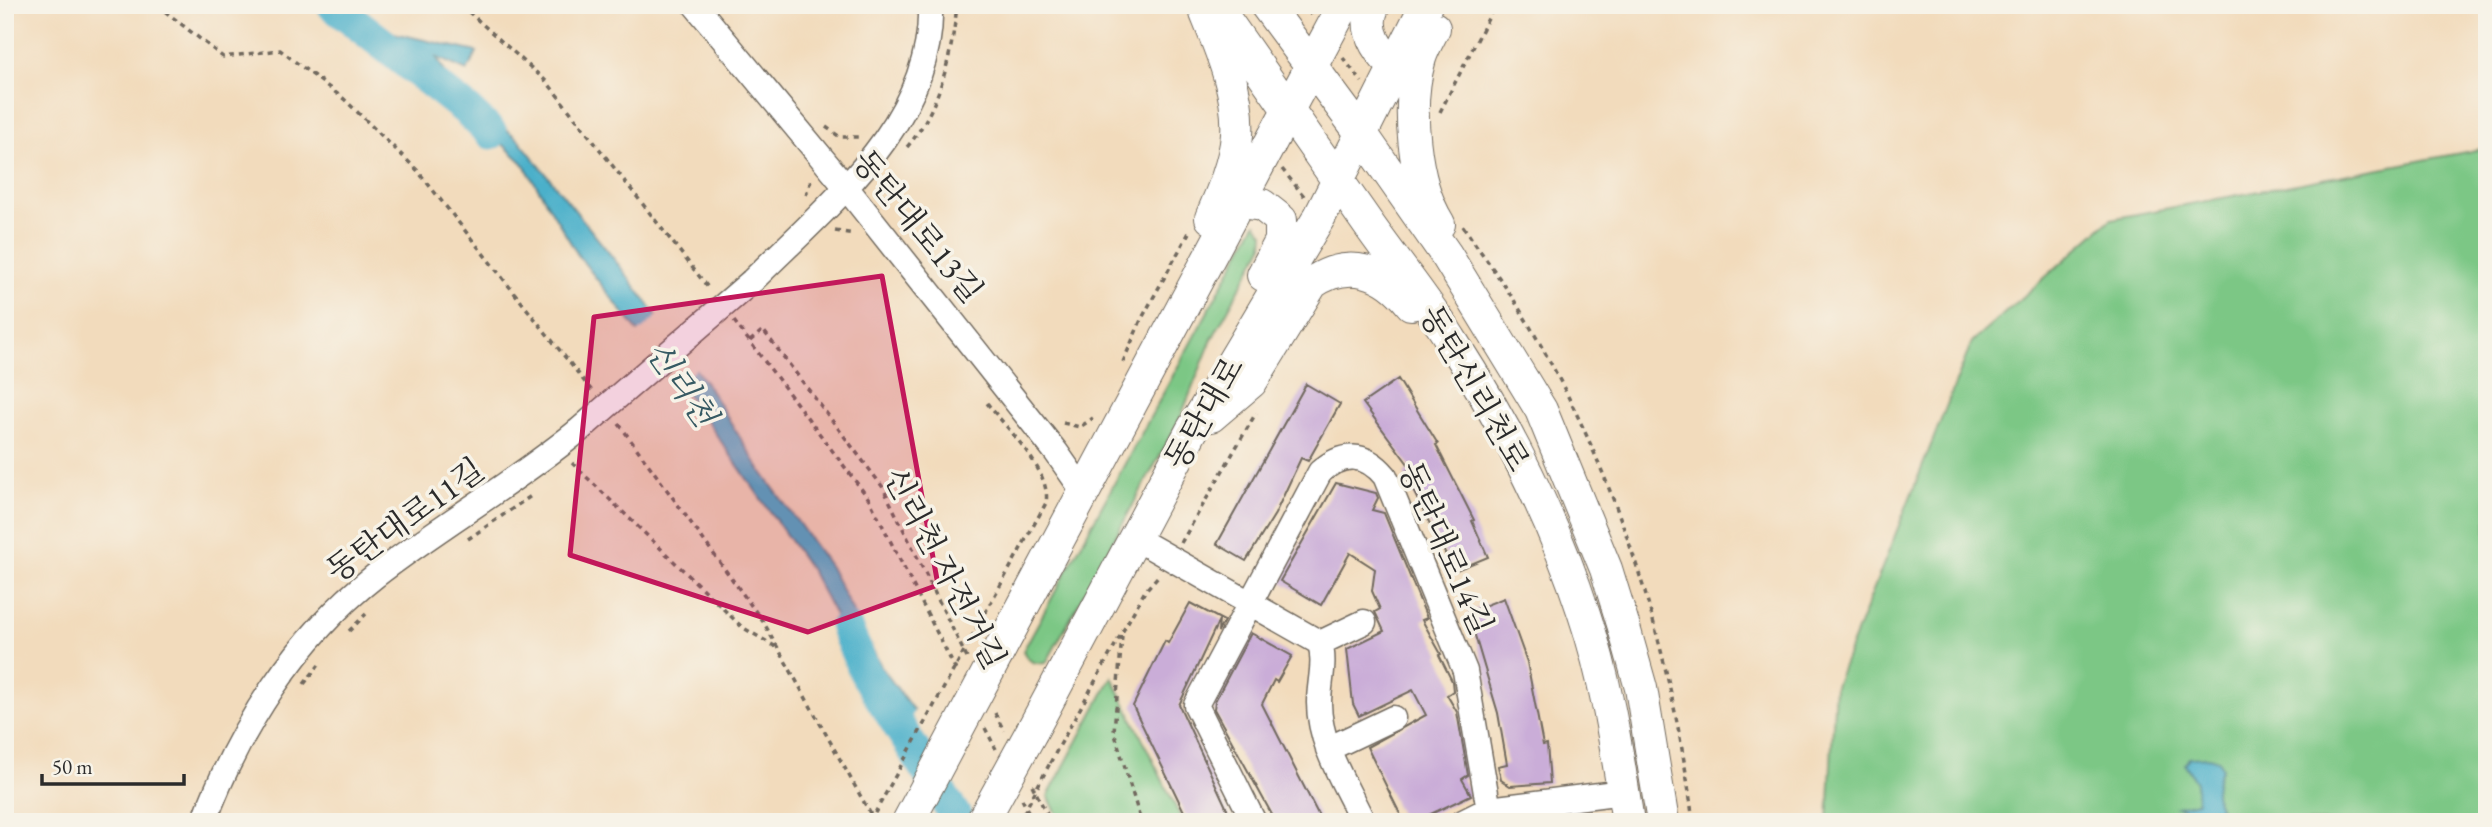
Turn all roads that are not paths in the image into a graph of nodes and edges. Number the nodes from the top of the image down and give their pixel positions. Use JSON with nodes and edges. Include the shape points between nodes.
{"nodes":[{"id":1,"x":695,"y":5,"type":"edge"},
{"id":2,"x":930,"y":5,"type":"edge"},
{"id":3,"x":1203,"y":5,"type":"edge"},
{"id":4,"x":1214,"y":5,"type":"edge"},
{"id":5,"x":1266,"y":5,"type":"edge"},
{"id":6,"x":1344,"y":5,"type":"edge"},
{"id":7,"x":1374,"y":5,"type":"edge"},
{"id":8,"x":1426,"y":5,"type":"edge"},
{"id":9,"x":1445,"y":5,"type":"edge"},
{"id":10,"x":1398,"y":58,"type":"junction"},
{"id":11,"x":1311,"y":68,"type":"junction"},
{"id":12,"x":1287,"y":112,"type":"junction"},
{"id":13,"x":1361,"y":133,"type":"junction"},
{"id":14,"x":1339,"y":181,"type":"junction"},
{"id":15,"x":845,"y":186,"type":"junction"},
{"id":16,"x":1239,"y":202,"type":"junction"},
{"id":17,"x":1494,"y":330,"type":"junction"},
{"id":18,"x":1131,"y":376,"type":"junction"},
{"id":19,"x":1191,"y":432,"type":"junction"},
{"id":20,"x":1510,"y":441,"type":"junction"},
{"id":21,"x":1084,"y":492,"type":"junction"},
{"id":22,"x":1135,"y":538,"type":"junction"},
{"id":23,"x":1250,"y":603,"type":"junction"},
{"id":24,"x":1364,"y":622,"type":"dead end"},
{"id":25,"x":1320,"y":643,"type":"junction"},
{"id":26,"x":1393,"y":718,"type":"dead end"},
{"id":27,"x":1328,"y":749,"type":"junction"},
{"id":28,"x":1625,"y":807,"type":"edge"},
{"id":29,"x":1490,"y":815,"type":"edge"},
{"id":30,"x":204,"y":822,"type":"edge"},
{"id":31,"x":908,"y":822,"type":"edge"},
{"id":32,"x":982,"y":822,"type":"edge"},
{"id":33,"x":1254,"y":822,"type":"edge"},
{"id":34,"x":1363,"y":822,"type":"edge"},
{"id":35,"x":1463,"y":822,"type":"edge"},
{"id":36,"x":1663,"y":822,"type":"edge"}],
"edges":[{"from":1,"to":15,"type":"street","name":"동탄대로13길"},
{"from":2,"to":15,"type":"street","via":[[925,61],[914,92],[874,154]]},
{"from":3,"to":18,"type":"main road","via":[[1231,80],[1237,134],[1222,193]]},
{"from":4,"to":12,"type":"main road","name":"동탄신리천로"},
{"from":5,"to":11,"type":"main road","name":"동탄신리천로"},
{"from":6,"to":11,"type":"main road"},
{"from":7,"to":10,"type":"main road","via":[[1368,16],[1373,43],[1385,57]]},
{"from":8,"to":10,"type":"main road","name":"동탄대로"},
{"from":9,"to":17,"type":"main road","via":[[1420,57],[1414,92],[1414,150],[1434,216],[1475,281]]},
{"from":10,"to":13,"type":"main road","name":"동탄대로"},
{"from":11,"to":12,"type":"main road"},
{"from":11,"to":13,"type":"main road","name":"동탄신리천로"},
{"from":12,"to":14,"type":"main road","name":"동탄신리천로"},
{"from":12,"to":16,"type":"main road"},
{"from":13,"to":14,"type":"main road","name":"동탄대로"},
{"from":13,"to":17,"type":"main road","name":"동탄신리천로"},
{"from":14,"to":19,"type":"main road","name":"동탄대로"},
{"from":14,"to":20,"type":"main road","name":"동탄신리천로","via":[[1453,342]]},
{"from":15,"to":21,"type":"street","name":"동탄대로13길"},
{"from":15,"to":30,"type":"street","name":"동탄대로11길","bridge":true,"via":[[752,281],[579,442],[399,558],[339,608],[282,674],[258,711]]},
{"from":16,"to":18,"type":"main road"},
{"from":16,"to":19,"type":"main road","via":[[1262,205],[1281,220],[1281,241],[1219,357]]},
{"from":17,"to":36,"type":"main road","name":"동탄신리천로","via":[[1541,410],[1606,569],[1641,688]]},
{"from":18,"to":21,"type":"main road"},
{"from":19,"to":20,"type":"main road","via":[[1251,382],[1312,282],[1346,268],[1365,270],[1398,287],[1479,412]]},
{"from":19,"to":22,"type":"main road","name":"동탄대로"},
{"from":20,"to":28,"type":"main road","name":"동탄신리천로","via":[[1562,552],[1585,615],[1605,689]]},
{"from":21,"to":31,"type":"main road","bridge":true,"via":[[983,659]]},
{"from":22,"to":23,"type":"street"},
{"from":22,"to":32,"type":"main road","name":"동탄대로","bridge":true,"via":[[1019,734]]},
{"from":23,"to":25,"type":"street"},
{"from":23,"to":29,"type":"street","name":"동탄대로14길","via":[[1320,472],[1350,456],[1376,465],[1385,476],[1465,671]]},
{"from":23,"to":33,"type":"street","name":"동탄대로14길","via":[[1196,705]]},
{"from":24,"to":25,"type":"street"},
{"from":25,"to":27,"type":"street","via":[[1324,655],[1319,705]]},
{"from":26,"to":27,"type":"street"},
{"from":27,"to":34,"type":"street"},
{"from":28,"to":29,"type":"street"},
{"from":29,"to":35,"type":"street"}]}
